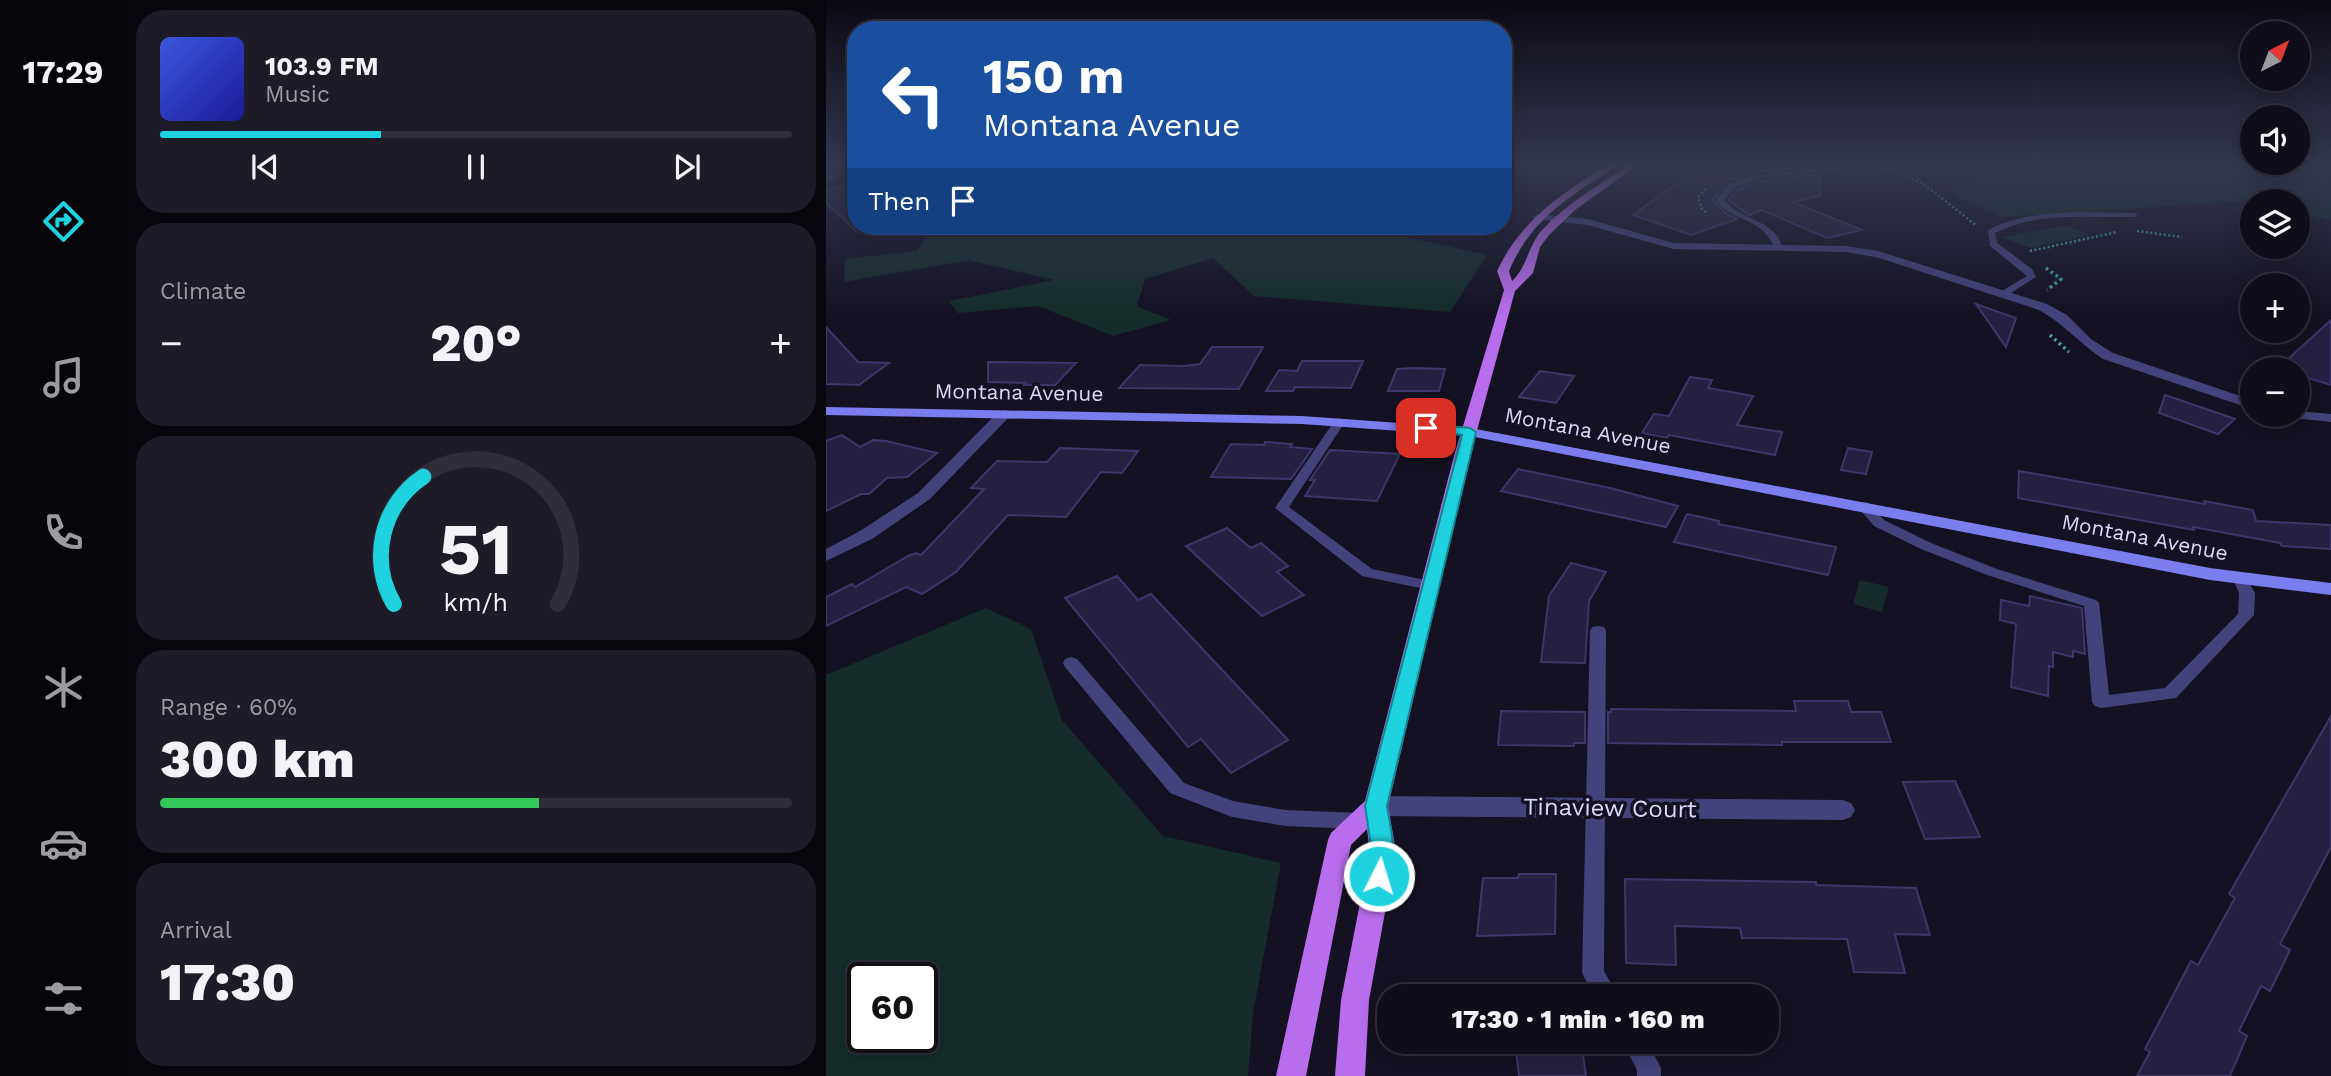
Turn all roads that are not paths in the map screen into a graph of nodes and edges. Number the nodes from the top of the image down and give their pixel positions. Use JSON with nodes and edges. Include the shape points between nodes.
{"nodes":[{"id":1,"x":1565,"y":215,"type":"edge"},
{"id":2,"x":1739,"y":215,"type":"edge"},
{"id":3,"x":2127,"y":215,"type":"edge"},
{"id":4,"x":1538,"y":216,"type":"joint"},
{"id":5,"x":1560,"y":219,"type":"junction"},
{"id":6,"x":1779,"y":248,"type":"junction"},
{"id":7,"x":1510,"y":290,"type":"junction"},
{"id":8,"x":2003,"y":294,"type":"junction"},
{"id":9,"x":2240,"y":401,"type":"edge"},
{"id":10,"x":826,"y":411,"type":"edge"},
{"id":11,"x":1004,"y":414,"type":"junction"},
{"id":12,"x":2310,"y":416,"type":"edge"},
{"id":13,"x":2331,"y":418,"type":"edge"},
{"id":14,"x":1339,"y":422,"type":"junction"},
{"id":15,"x":1470,"y":432,"type":"junction"},
{"id":16,"x":1864,"y":506,"type":"junction"},
{"id":17,"x":826,"y":556,"type":"edge"},
{"id":18,"x":2240,"y":579,"type":"junction"},
{"id":19,"x":1430,"y":585,"type":"junction"},
{"id":20,"x":2331,"y":589,"type":"edge"},
{"id":21,"x":1598,"y":631,"type":"dead end"},
{"id":22,"x":1071,"y":663,"type":"dead end"},
{"id":23,"x":1595,"y":808,"type":"junction"},
{"id":24,"x":1843,"y":810,"type":"dead end"},
{"id":25,"x":1372,"y":816,"type":"junction"},
{"id":26,"x":1599,"y":984,"type":"edge"},
{"id":27,"x":1641,"y":1054,"type":"edge"},
{"id":28,"x":1291,"y":1076,"type":"edge"},
{"id":29,"x":1350,"y":1076,"type":"edge"},
{"id":30,"x":1649,"y":1076,"type":"edge"}],
"edges":[{"from":1,"to":5,"type":"main road"},
{"from":2,"to":6,"type":"lane","via":[[1765,227]]},
{"from":3,"to":8,"type":"lane","via":[[2039,218],[1991,232],[1993,244],[2032,276]]},
{"from":4,"to":5,"type":"street"},
{"from":4,"to":7,"type":"main road","via":[[1511,249],[1503,271]]},
{"from":5,"to":6,"type":"street","via":[[1588,222],[1674,246]]},
{"from":5,"to":7,"type":"main road","via":[[1535,247],[1527,273]]},
{"from":6,"to":8,"type":"street","via":[[1878,254]]},
{"from":7,"to":15,"type":"main road"},
{"from":8,"to":9,"type":"street","via":[[2055,313],[2094,348],[2122,362]]},
{"from":10,"to":11,"type":"street","name":"Montana Avenue"},
{"from":11,"to":14,"type":"street","name":"Montana Avenue"},
{"from":11,"to":17,"type":"street","via":[[924,496]]},
{"from":12,"to":13,"type":"street"},
{"from":14,"to":15,"type":"street","name":"Montana Avenue"},
{"from":14,"to":19,"type":"lane","via":[[1282,508],[1367,573]]},
{"from":15,"to":16,"type":"street","name":"Montana Avenue"},
{"from":15,"to":19,"type":"main road"},
{"from":16,"to":18,"type":"street","name":"Montana Avenue"},
{"from":16,"to":18,"type":"lane","via":[[1879,523],[1926,546],[2091,603],[2101,702],[2170,694],[2246,615],[2247,593]]},
{"from":18,"to":20,"type":"street","name":"Montana Avenue"},
{"from":19,"to":25,"type":"main road"},
{"from":21,"to":23,"type":"lane"},
{"from":22,"to":25,"type":"lane","via":[[1177,789],[1232,809],[1285,818]]},
{"from":23,"to":24,"type":"street","name":"Tinaview Court"},
{"from":23,"to":25,"type":"street","name":"Tinaview Court"},
{"from":23,"to":26,"type":"lane","via":[[1593,973]]},
{"from":25,"to":28,"type":"main road","via":[[1340,840]]},
{"from":25,"to":29,"type":"main road","via":[[1383,852],[1355,1000]]},
{"from":27,"to":30,"type":"lane"}]}
